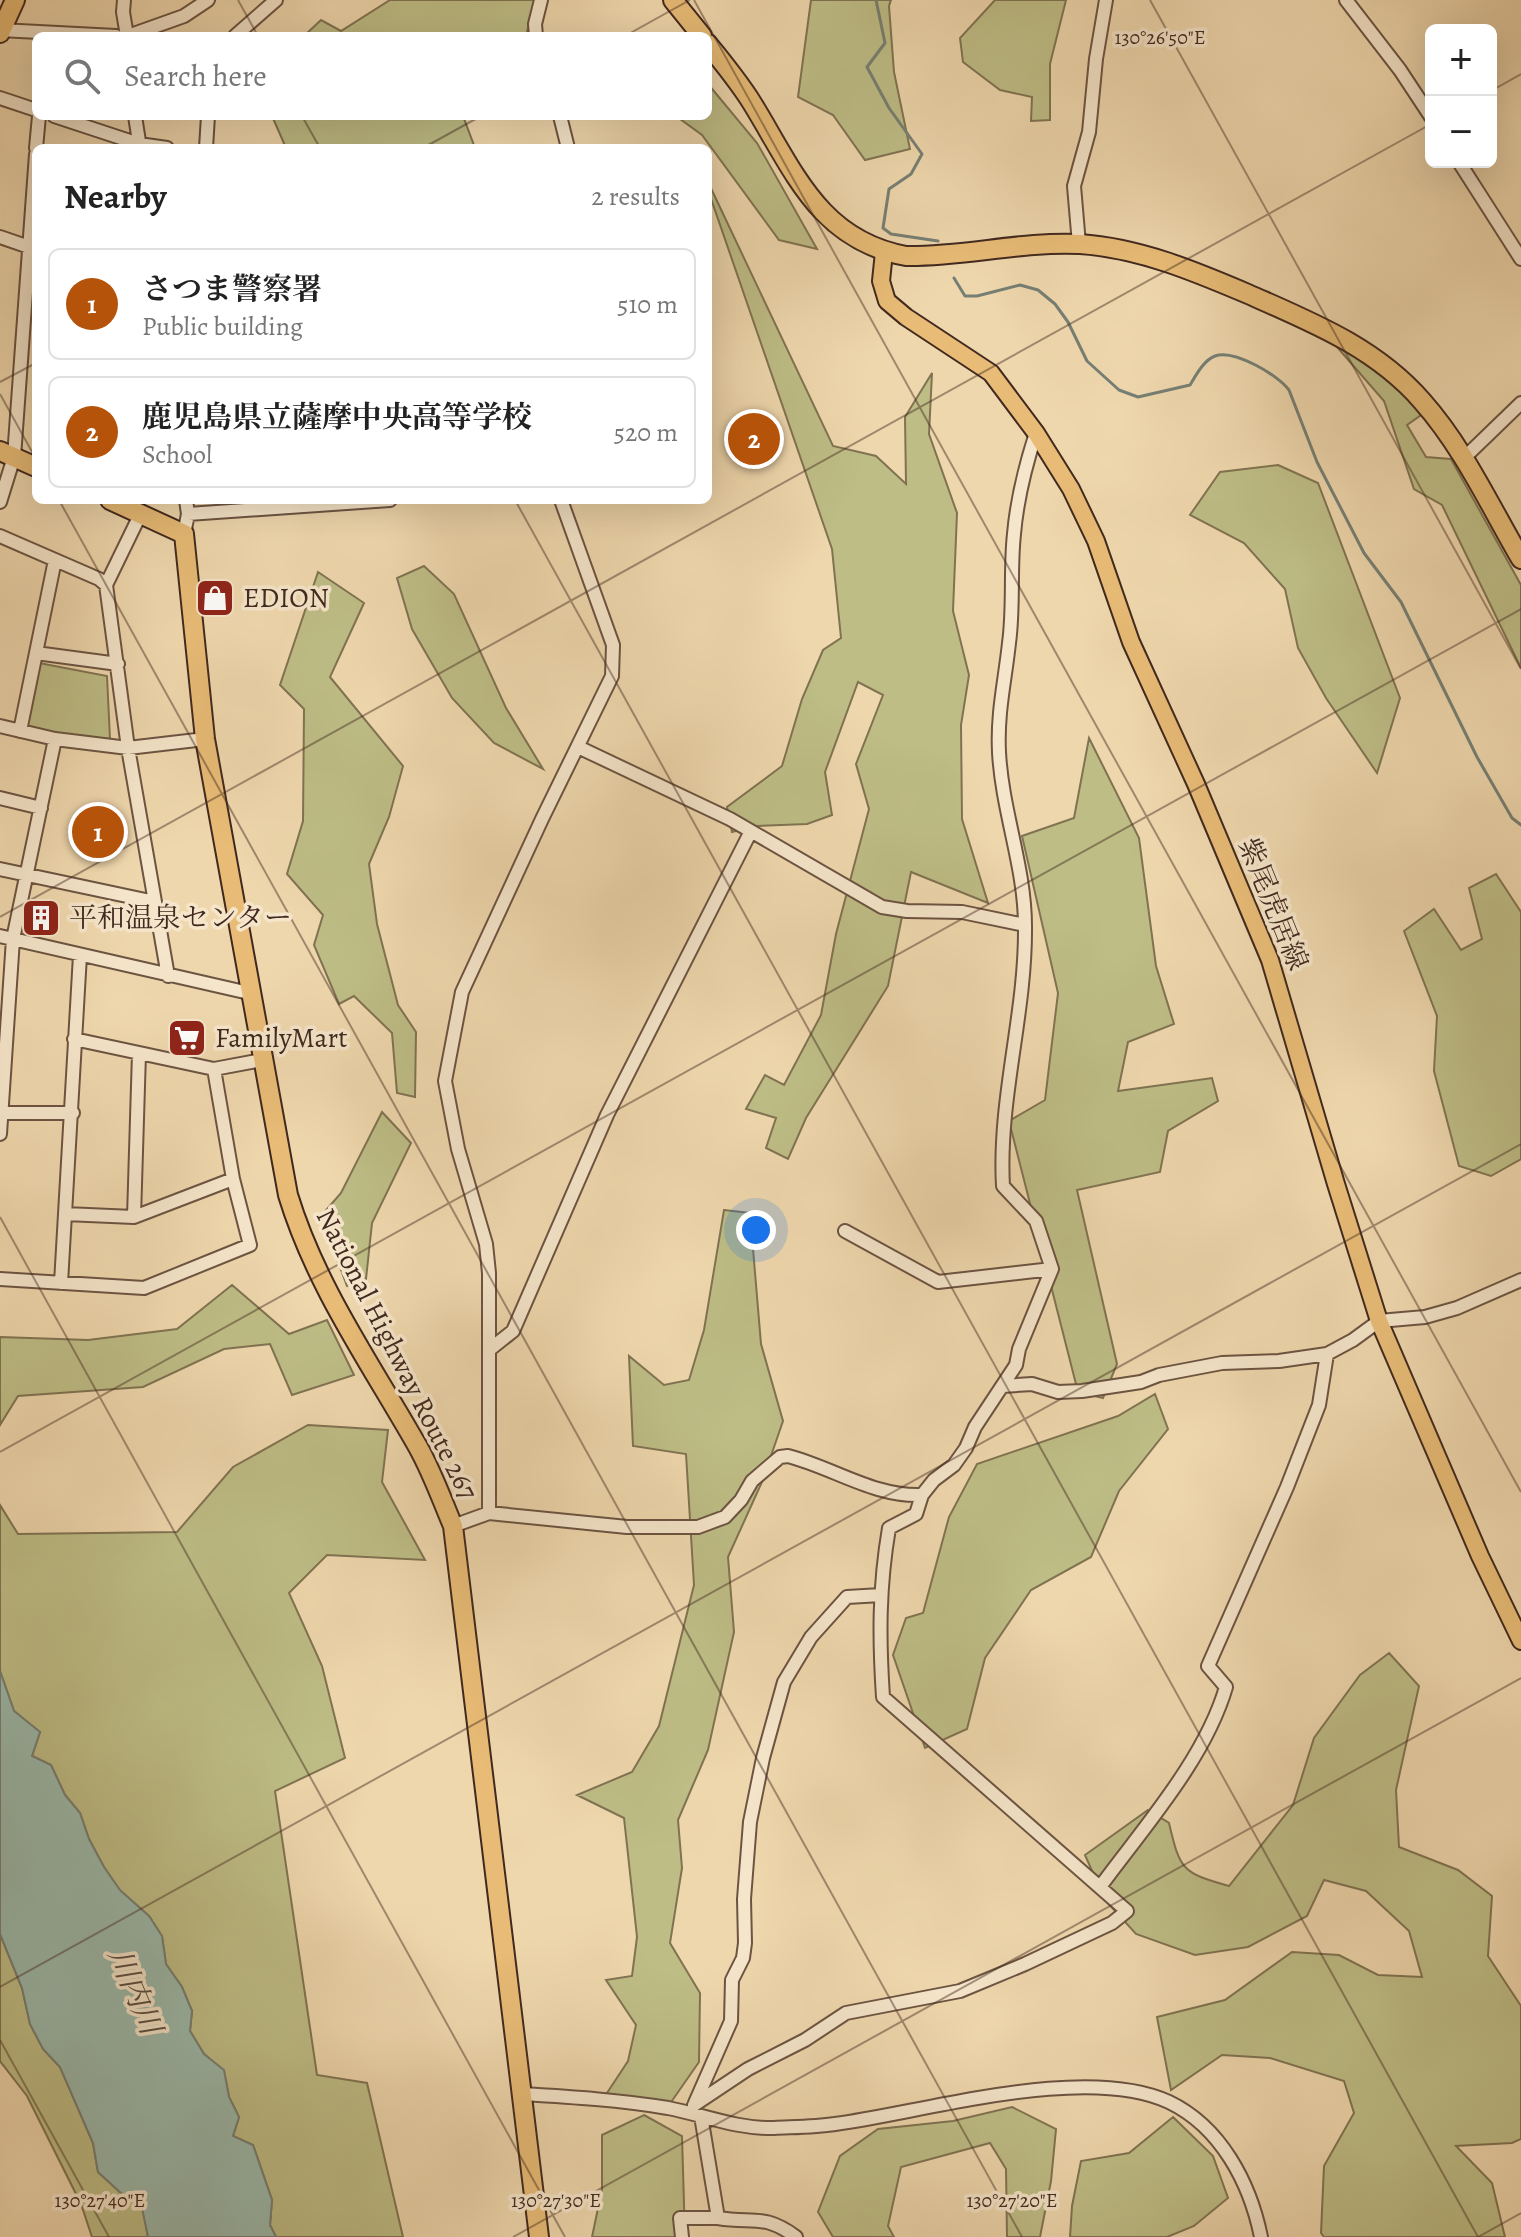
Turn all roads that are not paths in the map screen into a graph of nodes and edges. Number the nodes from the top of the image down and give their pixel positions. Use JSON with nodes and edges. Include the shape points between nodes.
{"nodes":[{"id":1,"x":15,"y":0,"type":"edge"},
{"id":2,"x":124,"y":0,"type":"edge"},
{"id":3,"x":208,"y":0,"type":"edge"},
{"id":4,"x":276,"y":0,"type":"edge"},
{"id":5,"x":541,"y":0,"type":"edge"},
{"id":6,"x":673,"y":0,"type":"edge"},
{"id":7,"x":1106,"y":0,"type":"edge"},
{"id":8,"x":1346,"y":0,"type":"edge"},
{"id":9,"x":0,"y":31,"type":"edge"},
{"id":10,"x":32,"y":32,"type":"edge"},
{"id":11,"x":126,"y":32,"type":"edge"},
{"id":12,"x":138,"y":32,"type":"edge"},
{"id":13,"x":240,"y":32,"type":"edge"},
{"id":14,"x":536,"y":32,"type":"edge"},
{"id":15,"x":699,"y":32,"type":"edge"},
{"id":16,"x":712,"y":49,"type":"edge"},
{"id":17,"x":0,"y":98,"type":"edge"},
{"id":18,"x":1425,"y":108,"type":"edge"},
{"id":19,"x":32,"y":109,"type":"edge"},
{"id":20,"x":39,"y":120,"type":"edge"},
{"id":21,"x":65,"y":120,"type":"edge"},
{"id":22,"x":136,"y":120,"type":"edge"},
{"id":23,"x":208,"y":120,"type":"edge"},
{"id":24,"x":561,"y":120,"type":"edge"},
{"id":25,"x":36,"y":144,"type":"edge"},
{"id":26,"x":134,"y":144,"type":"edge"},
{"id":27,"x":140,"y":144,"type":"edge"},
{"id":28,"x":206,"y":144,"type":"edge"},
{"id":29,"x":567,"y":144,"type":"edge"},
{"id":30,"x":1463,"y":168,"type":"edge"},
{"id":31,"x":32,"y":207,"type":"edge"},
{"id":32,"x":0,"y":237,"type":"edge"},
{"id":33,"x":1079,"y":244,"type":"junction"},
{"id":34,"x":29,"y":247,"type":"junction"},
{"id":35,"x":884,"y":252,"type":"junction"},
{"id":36,"x":1521,"y":259,"type":"edge"},
{"id":37,"x":30,"y":307,"type":"edge"},
{"id":38,"x":1521,"y":403,"type":"edge"},
{"id":39,"x":1036,"y":433,"type":"junction"},
{"id":40,"x":7,"y":454,"type":"edge"},
{"id":41,"x":1463,"y":459,"type":"junction"},
{"id":42,"x":32,"y":465,"type":"edge"},
{"id":43,"x":0,"y":502,"type":"edge"},
{"id":44,"x":120,"y":504,"type":"edge"},
{"id":45,"x":187,"y":504,"type":"edge"},
{"id":46,"x":332,"y":504,"type":"edge"},
{"id":47,"x":562,"y":504,"type":"edge"},
{"id":48,"x":141,"y":513,"type":"junction"},
{"id":49,"x":188,"y":514,"type":"junction"},
{"id":50,"x":184,"y":534,"type":"junction"},
{"id":51,"x":0,"y":536,"type":"edge"},
{"id":52,"x":1521,"y":559,"type":"edge"},
{"id":53,"x":55,"y":560,"type":"junction"},
{"id":54,"x":106,"y":585,"type":"junction"},
{"id":55,"x":36,"y":653,"type":"junction"},
{"id":56,"x":118,"y":664,"type":"junction"},
{"id":57,"x":0,"y":726,"type":"edge"},
{"id":58,"x":20,"y":731,"type":"junction"},
{"id":59,"x":55,"y":739,"type":"junction"},
{"id":60,"x":205,"y":739,"type":"junction"},
{"id":61,"x":578,"y":747,"type":"junction"},
{"id":62,"x":128,"y":748,"type":"junction"},
{"id":63,"x":0,"y":798,"type":"edge"},
{"id":64,"x":41,"y":808,"type":"junction"},
{"id":65,"x":751,"y":831,"type":"junction"},
{"id":66,"x":0,"y":869,"type":"edge"},
{"id":67,"x":25,"y":875,"type":"junction"},
{"id":68,"x":155,"y":902,"type":"junction"},
{"id":69,"x":1025,"y":925,"type":"junction"},
{"id":70,"x":6,"y":938,"type":"edge"},
{"id":71,"x":80,"y":955,"type":"junction"},
{"id":72,"x":168,"y":976,"type":"junction"},
{"id":73,"x":249,"y":993,"type":"junction"},
{"id":74,"x":74,"y":1039,"type":"junction"},
{"id":75,"x":139,"y":1053,"type":"junction"},
{"id":76,"x":262,"y":1060,"type":"junction"},
{"id":77,"x":214,"y":1069,"type":"junction"},
{"id":78,"x":1,"y":1113,"type":"edge"},
{"id":79,"x":73,"y":1113,"type":"junction"},
{"id":80,"x":0,"y":1134,"type":"edge"},
{"id":81,"x":233,"y":1179,"type":"junction"},
{"id":82,"x":65,"y":1214,"type":"junction"},
{"id":83,"x":134,"y":1217,"type":"junction"},
{"id":84,"x":845,"y":1231,"type":"dead end"},
{"id":85,"x":1052,"y":1269,"type":"junction"},
{"id":86,"x":0,"y":1279,"type":"edge"},
{"id":87,"x":1521,"y":1280,"type":"edge"},
{"id":88,"x":61,"y":1283,"type":"junction"},
{"id":89,"x":1379,"y":1321,"type":"junction"},
{"id":90,"x":489,"y":1350,"type":"junction"},
{"id":91,"x":1327,"y":1354,"type":"junction"},
{"id":92,"x":1003,"y":1386,"type":"junction"},
{"id":93,"x":922,"y":1495,"type":"junction"},
{"id":94,"x":489,"y":1513,"type":"junction"},
{"id":95,"x":453,"y":1526,"type":"junction"},
{"id":96,"x":881,"y":1595,"type":"junction"},
{"id":97,"x":1521,"y":1641,"type":"edge"},
{"id":98,"x":1100,"y":1887,"type":"junction"},
{"id":99,"x":523,"y":2094,"type":"junction"},
{"id":100,"x":695,"y":2112,"type":"junction"},
{"id":101,"x":718,"y":2218,"type":"junction"},
{"id":102,"x":539,"y":2237,"type":"edge"},
{"id":103,"x":682,"y":2237,"type":"edge"},
{"id":104,"x":796,"y":2237,"type":"edge"},
{"id":105,"x":1261,"y":2237,"type":"edge"}],
"edges":[{"from":1,"to":9,"type":"highway"},
{"from":2,"to":11,"type":"street"},
{"from":3,"to":12,"type":"street","via":[[184,16]]},
{"from":4,"to":13,"type":"street"},
{"from":5,"to":14,"type":"street"},
{"from":6,"to":15,"type":"highway"},
{"from":7,"to":33,"type":"street","via":[[1089,132],[1074,186]]},
{"from":8,"to":18,"type":"street"},
{"from":9,"to":10,"type":"street"},
{"from":16,"to":35,"type":"highway","via":[[822,212],[842,231]]},
{"from":17,"to":19,"type":"street"},
{"from":20,"to":25,"type":"street"},
{"from":21,"to":26,"type":"street"},
{"from":22,"to":27,"type":"street"},
{"from":23,"to":28,"type":"street"},
{"from":24,"to":29,"type":"street"},
{"from":30,"to":36,"type":"street"},
{"from":31,"to":34,"type":"street"},
{"from":32,"to":34,"type":"street"},
{"from":33,"to":35,"type":"highway","via":[[927,257]]},
{"from":33,"to":41,"type":"highway","via":[[1131,251],[1177,266],[1338,335],[1421,399]]},
{"from":34,"to":37,"type":"street"},
{"from":35,"to":39,"type":"main road","name":"紫尾虎居線","via":[[881,281],[887,301],[991,373]]},
{"from":37,"to":40,"type":"street"},
{"from":38,"to":41,"type":"street"},
{"from":39,"to":69,"type":"street","via":[[1019,492],[1009,645],[1000,689],[1004,799],[1025,895]]},
{"from":39,"to":89,"type":"main road","name":"紫尾虎居線","via":[[1096,541],[1131,642],[1270,960]]},
{"from":40,"to":42,"type":"highway"},
{"from":40,"to":43,"type":"street"},
{"from":41,"to":52,"type":"highway"},
{"from":44,"to":48,"type":"highway"},
{"from":45,"to":49,"type":"street"},
{"from":46,"to":49,"type":"street"},
{"from":47,"to":61,"type":"street","via":[[613,645],[612,676]]},
{"from":48,"to":50,"type":"highway"},
{"from":48,"to":54,"type":"street"},
{"from":49,"to":50,"type":"street"},
{"from":50,"to":60,"type":"highway","name":"National Highway Route 267"},
{"from":51,"to":53,"type":"street"},
{"from":53,"to":54,"type":"street"},
{"from":53,"to":55,"type":"street"},
{"from":54,"to":56,"type":"street"},
{"from":55,"to":56,"type":"street"},
{"from":55,"to":58,"type":"street"},
{"from":56,"to":62,"type":"street"},
{"from":57,"to":58,"type":"street"},
{"from":58,"to":59,"type":"street"},
{"from":59,"to":62,"type":"street"},
{"from":59,"to":64,"type":"street"},
{"from":60,"to":62,"type":"street"},
{"from":60,"to":73,"type":"highway","name":"National Highway Route 267"},
{"from":61,"to":65,"type":"street"},
{"from":61,"to":90,"type":"street","via":[[462,992],[445,1081],[454,1135],[486,1244]]},
{"from":62,"to":68,"type":"street"},
{"from":63,"to":64,"type":"street"},
{"from":64,"to":67,"type":"street"},
{"from":65,"to":69,"type":"street","via":[[882,907],[962,912]]},
{"from":65,"to":90,"type":"street","via":[[607,1115],[513,1331]]},
{"from":66,"to":67,"type":"street"},
{"from":67,"to":68,"type":"street"},
{"from":67,"to":70,"type":"street"},
{"from":68,"to":72,"type":"street"},
{"from":69,"to":85,"type":"street","via":[[1001,1147],[1003,1186],[1036,1221]]},
{"from":70,"to":71,"type":"street"},
{"from":70,"to":78,"type":"street"},
{"from":71,"to":72,"type":"street"},
{"from":71,"to":74,"type":"street"},
{"from":72,"to":73,"type":"street"},
{"from":73,"to":76,"type":"highway","name":"National Highway Route 267"},
{"from":74,"to":75,"type":"street"},
{"from":74,"to":79,"type":"street"},
{"from":75,"to":77,"type":"street"},
{"from":75,"to":83,"type":"street"},
{"from":76,"to":77,"type":"street"},
{"from":76,"to":95,"type":"highway","name":"National Highway Route 267","via":[[288,1195],[306,1249],[419,1450]]},
{"from":77,"to":81,"type":"street"},
{"from":78,"to":79,"type":"street"},
{"from":78,"to":80,"type":"street"},
{"from":79,"to":82,"type":"street"},
{"from":81,"to":83,"type":"street"},
{"from":81,"to":88,"type":"street","via":[[250,1245],[144,1288]]},
{"from":82,"to":83,"type":"street"},
{"from":82,"to":88,"type":"street"},
{"from":84,"to":85,"type":"street","via":[[938,1282]]},
{"from":85,"to":92,"type":"street"},
{"from":86,"to":88,"type":"street"},
{"from":87,"to":89,"type":"street","via":[[1457,1308]]},
{"from":89,"to":91,"type":"street"},
{"from":89,"to":97,"type":"main road","name":"紫尾虎居線"},
{"from":90,"to":94,"type":"street"},
{"from":91,"to":92,"type":"street","via":[[1222,1363],[1082,1391]]},
{"from":91,"to":98,"type":"street","via":[[1319,1405],[1208,1666],[1226,1687],[1217,1715]]},
{"from":92,"to":93,"type":"street","via":[[954,1465]]},
{"from":93,"to":94,"type":"street","via":[[900,1496],[868,1487],[788,1456],[752,1481],[725,1517],[698,1527],[627,1527]]},
{"from":93,"to":96,"type":"street","via":[[916,1514],[889,1528]]},
{"from":94,"to":95,"type":"street"},
{"from":95,"to":99,"type":"highway","name":"National Highway Route 267"},
{"from":96,"to":98,"type":"street","via":[[883,1697]]},
{"from":96,"to":100,"type":"street","via":[[847,1597],[811,1637],[784,1682],[750,1822],[745,1943],[732,1980],[731,2021]]},
{"from":98,"to":100,"type":"street","via":[[1127,1911],[1112,1923],[960,1991],[846,2013],[748,2069]]},
{"from":99,"to":100,"type":"street","via":[[622,2100]]},
{"from":99,"to":102,"type":"highway","name":"National Highway Route 267"},
{"from":100,"to":101,"type":"street"},
{"from":100,"to":105,"type":"street","via":[[756,2127],[788,2127],[1039,2091],[1106,2087],[1139,2092],[1193,2115],[1219,2140],[1239,2174]]},
{"from":101,"to":103,"type":"street","via":[[680,2218]]},
{"from":101,"to":104,"type":"street","via":[[764,2219]]}]}
